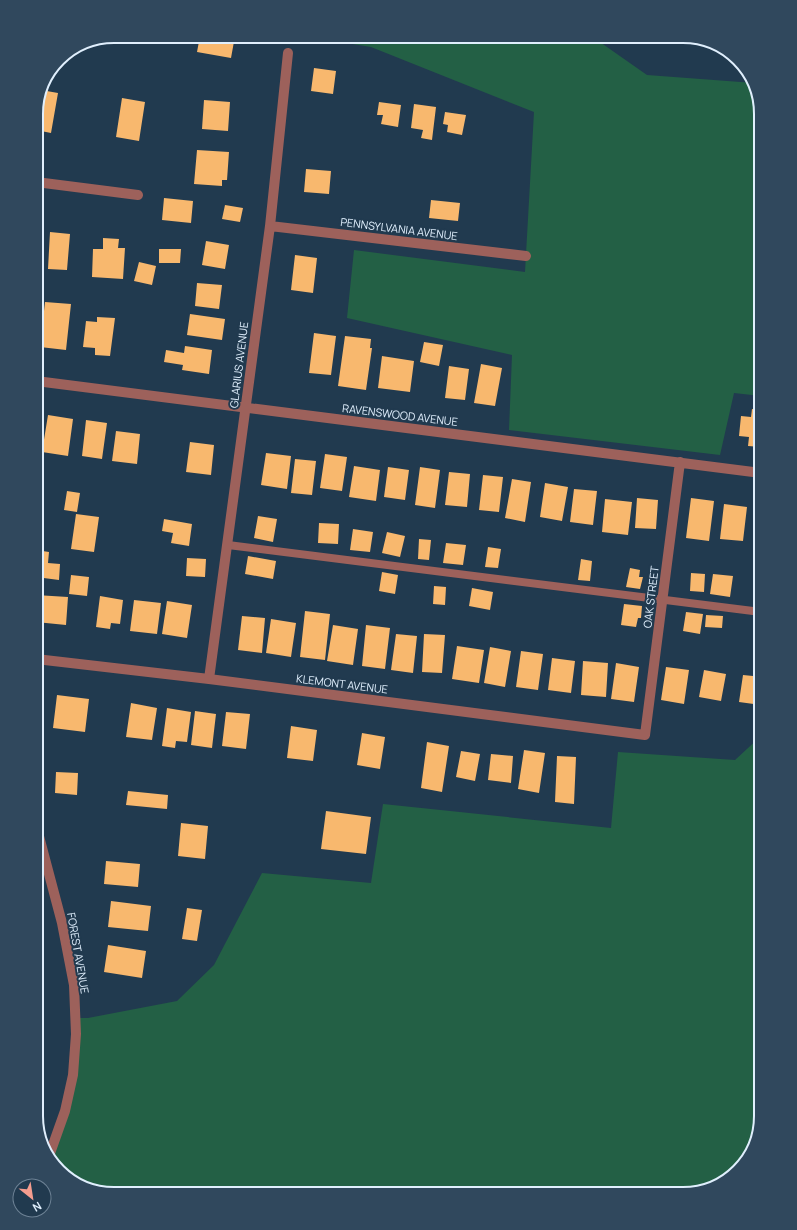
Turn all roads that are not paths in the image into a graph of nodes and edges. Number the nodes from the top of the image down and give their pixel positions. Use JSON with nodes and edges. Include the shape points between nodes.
{"nodes":[{"id":1,"x":288,"y":53,"type":"dead end"},
{"id":2,"x":43,"y":183,"type":"edge"},
{"id":3,"x":138,"y":195,"type":"dead end"},
{"id":4,"x":270,"y":226,"type":"junction"},
{"id":5,"x":526,"y":256,"type":"dead end"},
{"id":6,"x":43,"y":381,"type":"edge"},
{"id":7,"x":246,"y":408,"type":"junction"},
{"id":8,"x":680,"y":462,"type":"junction"},
{"id":9,"x":754,"y":472,"type":"edge"},
{"id":10,"x":228,"y":545,"type":"junction"},
{"id":11,"x":662,"y":600,"type":"junction"},
{"id":12,"x":754,"y":611,"type":"edge"},
{"id":13,"x":43,"y":659,"type":"edge"},
{"id":14,"x":209,"y":679,"type":"junction"},
{"id":15,"x":645,"y":735,"type":"joint"},
{"id":16,"x":43,"y":851,"type":"edge"},
{"id":17,"x":51,"y":1149,"type":"edge"}],
"edges":[{"from":1,"to":4,"type":"street","name":"GLARIUS AVENUE"},
{"from":2,"to":3,"type":"street"},
{"from":4,"to":5,"type":"street","name":"PENNSYLVANIA AVENUE"},
{"from":4,"to":7,"type":"street","name":"GLARIUS AVENUE"},
{"from":6,"to":7,"type":"street","name":"RAVENSWOOD AVENUE"},
{"from":7,"to":8,"type":"street","name":"RAVENSWOOD AVENUE"},
{"from":7,"to":10,"type":"street","name":"GLARIUS AVENUE"},
{"from":8,"to":9,"type":"street","name":"RAVENSWOOD AVENUE"},
{"from":8,"to":11,"type":"street","name":"OAK STREET"},
{"from":10,"to":11,"type":"lane"},
{"from":10,"to":14,"type":"street","name":"GLARIUS AVENUE"},
{"from":11,"to":12,"type":"lane"},
{"from":11,"to":15,"type":"street","name":"OAK STREET"},
{"from":13,"to":14,"type":"street","name":"KLEMONT AVENUE"},
{"from":14,"to":15,"type":"street","name":"KLEMONT AVENUE"},
{"from":16,"to":17,"type":"street","name":"FOREST AVENUE","via":[[62,923],[74,985],[76,1034],[73,1075],[66,1111]]}]}
